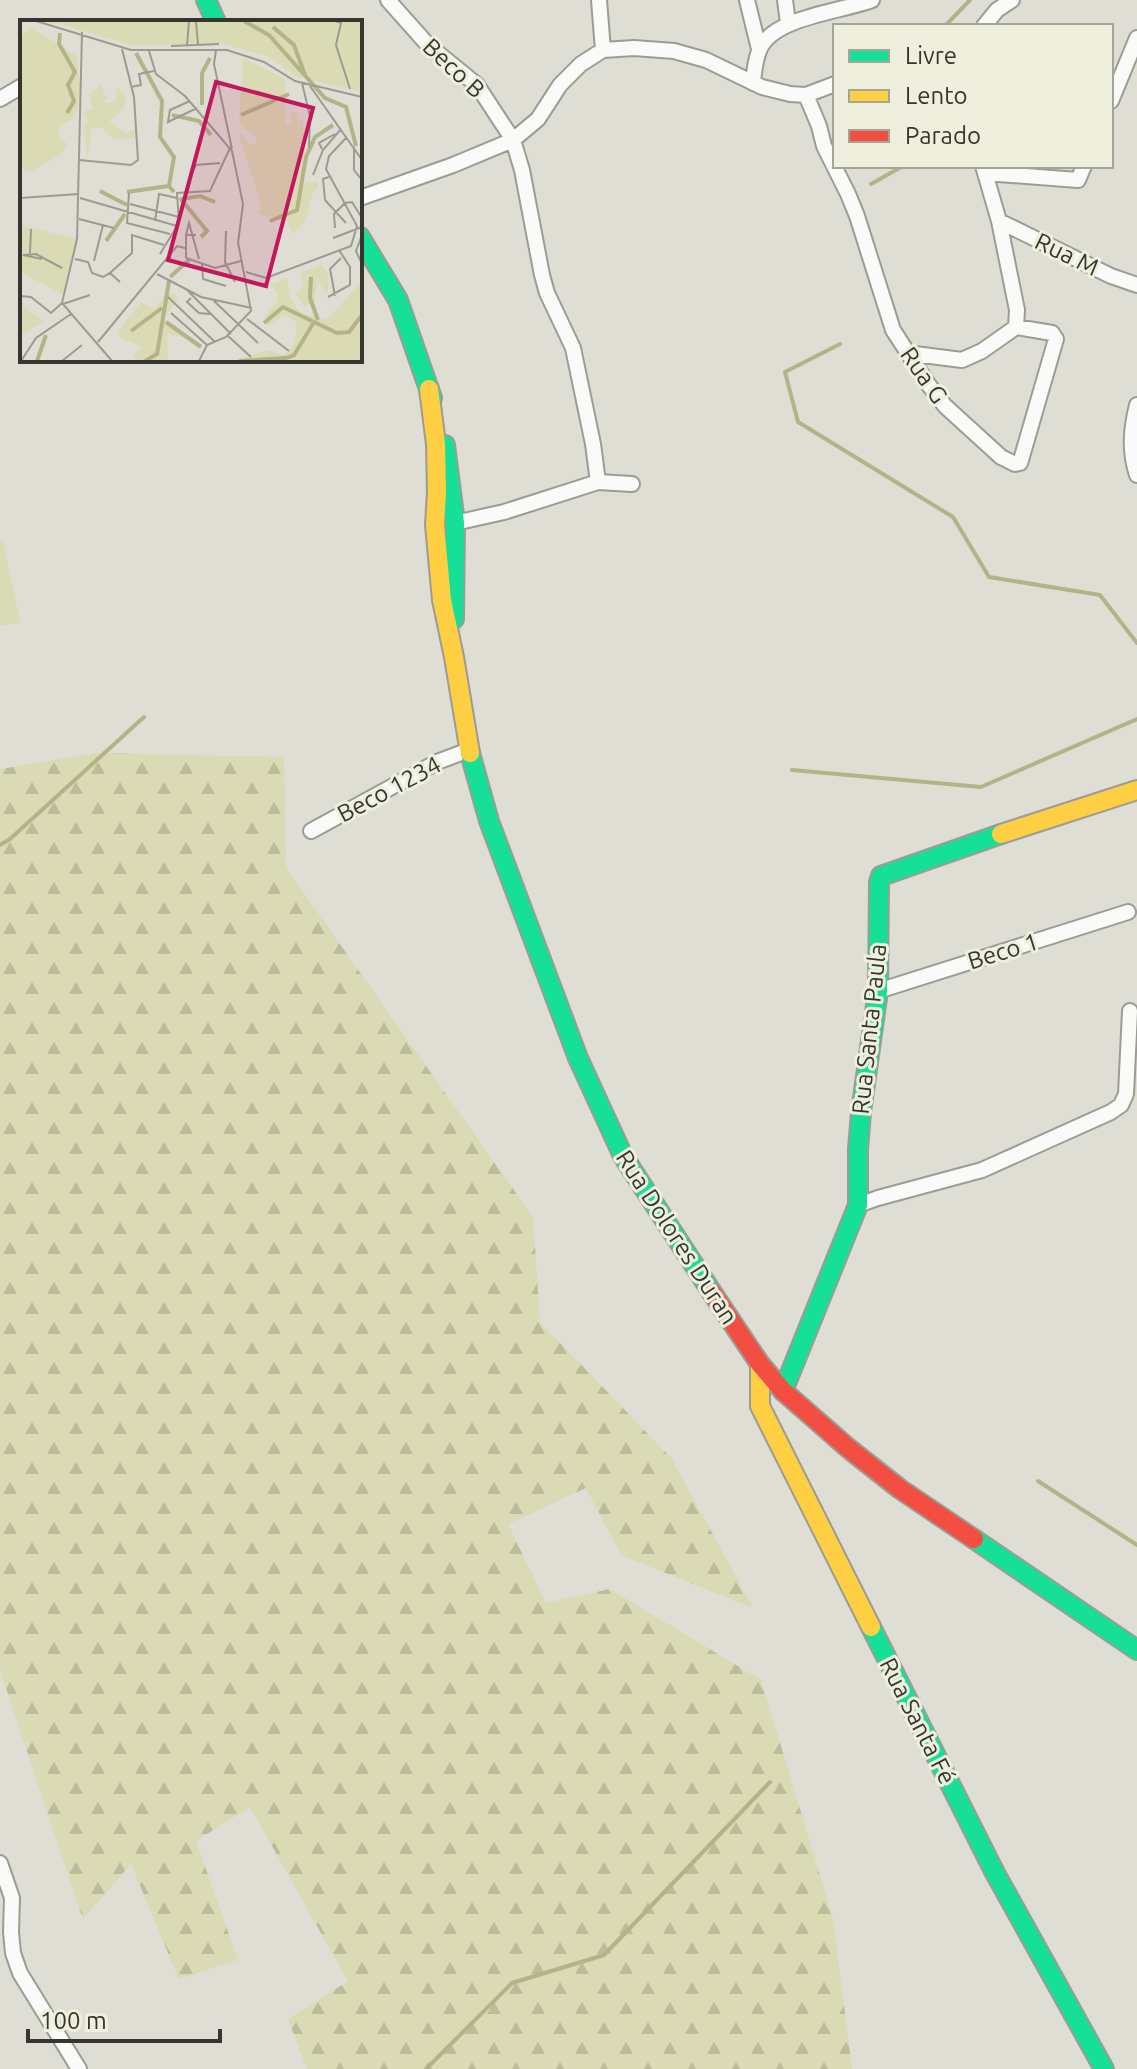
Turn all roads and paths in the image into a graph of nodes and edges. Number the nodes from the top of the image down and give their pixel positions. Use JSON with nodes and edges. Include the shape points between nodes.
{"nodes":[{"id":1,"x":206,"y":0,"type":"edge"},
{"id":2,"x":388,"y":0,"type":"edge"},
{"id":3,"x":599,"y":0,"type":"edge"},
{"id":4,"x":747,"y":0,"type":"edge"},
{"id":5,"x":785,"y":0,"type":"edge"},
{"id":6,"x":872,"y":0,"type":"edge"},
{"id":7,"x":1012,"y":0,"type":"edge"},
{"id":8,"x":215,"y":20,"type":"edge"},
{"id":9,"x":788,"y":23,"type":"junction"},
{"id":10,"x":986,"y":24,"type":"edge"},
{"id":11,"x":1137,"y":38,"type":"edge"},
{"id":12,"x":759,"y":49,"type":"junction"},
{"id":13,"x":603,"y":50,"type":"junction"},
{"id":14,"x":753,"y":83,"type":"junction"},
{"id":15,"x":833,"y":85,"type":"edge"},
{"id":16,"x":20,"y":87,"type":"edge"},
{"id":17,"x":806,"y":95,"type":"junction"},
{"id":18,"x":1113,"y":96,"type":"edge"},
{"id":19,"x":0,"y":99,"type":"edge"},
{"id":20,"x":513,"y":140,"type":"junction"},
{"id":21,"x":833,"y":164,"type":"edge"},
{"id":22,"x":835,"y":168,"type":"edge"},
{"id":23,"x":1083,"y":168,"type":"edge"},
{"id":24,"x":984,"y":170,"type":"edge"},
{"id":25,"x":362,"y":197,"type":"edge"},
{"id":26,"x":999,"y":221,"type":"junction"},
{"id":27,"x":362,"y":240,"type":"edge"},
{"id":28,"x":1137,"y":285,"type":"edge"},
{"id":29,"x":1016,"y":327,"type":"junction"},
{"id":30,"x":907,"y":353,"type":"junction"},
{"id":31,"x":429,"y":389,"type":"junction"},
{"id":32,"x":1137,"y":405,"type":"edge"},
{"id":33,"x":1137,"y":475,"type":"edge"},
{"id":34,"x":598,"y":482,"type":"junction"},
{"id":35,"x":632,"y":484,"type":"dead end"},
{"id":36,"x":455,"y":523,"type":"junction"},
{"id":37,"x":435,"y":526,"type":"junction"},
{"id":38,"x":454,"y":657,"type":"junction"},
{"id":39,"x":469,"y":750,"type":"junction"},
{"id":40,"x":1137,"y":790,"type":"edge"},
{"id":41,"x":311,"y":831,"type":"dead end"},
{"id":42,"x":1128,"y":912,"type":"dead end"},
{"id":43,"x":878,"y":991,"type":"junction"},
{"id":44,"x":1130,"y":1011,"type":"dead end"},
{"id":45,"x":858,"y":1205,"type":"junction"},
{"id":46,"x":760,"y":1364,"type":"junction"},
{"id":47,"x":783,"y":1391,"type":"junction"},
{"id":48,"x":1137,"y":1650,"type":"edge"},
{"id":49,"x":0,"y":1863,"type":"edge"},
{"id":50,"x":79,"y":2069,"type":"edge"},
{"id":51,"x":1104,"y":2069,"type":"edge"}],
"edges":[{"from":1,"to":8,"type":"street"},
{"from":2,"to":20,"type":"street","name":"Beco B","via":[[428,45],[477,85]]},
{"from":3,"to":13,"type":"street"},
{"from":4,"to":12,"type":"street"},
{"from":5,"to":9,"type":"street"},
{"from":6,"to":9,"type":"street"},
{"from":7,"to":10,"type":"street"},
{"from":9,"to":12,"type":"street","via":[[771,32]]},
{"from":11,"to":18,"type":"street"},
{"from":12,"to":14,"type":"street"},
{"from":13,"to":14,"type":"street","via":[[674,51]]},
{"from":13,"to":20,"type":"street","via":[[560,85],[538,119]]},
{"from":14,"to":17,"type":"street"},
{"from":15,"to":17,"type":"street"},
{"from":16,"to":19,"type":"street"},
{"from":17,"to":21,"type":"street","name":"Rua G"},
{"from":20,"to":25,"type":"street"},
{"from":20,"to":34,"type":"street","name":"Beco B","via":[[545,284],[573,348]]},
{"from":22,"to":30,"type":"street","name":"Rua G","via":[[853,205],[893,330]]},
{"from":23,"to":24,"type":"street","via":[[1078,180]]},
{"from":24,"to":26,"type":"street"},
{"from":26,"to":28,"type":"street","name":"Rua M"},
{"from":26,"to":29,"type":"street"},
{"from":27,"to":31,"type":"street","name":"Rua Dolores Duran","via":[[398,300]]},
{"from":29,"to":30,"type":"street","via":[[962,360]]},
{"from":29,"to":30,"type":"street","name":"Rua G","via":[[1052,333],[1056,339],[1020,463],[1001,457],[960,421]]},
{"from":31,"to":36,"type":"street","name":"Rua Dolores Duran","via":[[448,456]]},
{"from":31,"to":37,"type":"street","name":"Rua Dolores Duran","via":[[436,444]]},
{"from":32,"to":33,"type":"street","via":[[1131,430]]},
{"from":34,"to":35,"type":"street"},
{"from":34,"to":36,"type":"street"},
{"from":36,"to":37,"type":"street","via":[[447,533]]},
{"from":36,"to":38,"type":"street","name":"Rua Dolores Duran"},
{"from":37,"to":38,"type":"street","name":"Rua Dolores Duran"},
{"from":38,"to":39,"type":"street","name":"Rua Dolores Duran"},
{"from":39,"to":41,"type":"street","name":"Beco 1234"},
{"from":39,"to":46,"type":"street","name":"Rua Dolores Duran","via":[[522,912],[578,1058],[623,1156]]},
{"from":40,"to":43,"type":"street","name":"Rua Santa Paula","via":[[881,876]]},
{"from":42,"to":43,"type":"street","name":"Beco 1"},
{"from":43,"to":45,"type":"street","name":"Rua Santa Paula","via":[[861,1112]]},
{"from":44,"to":45,"type":"street","via":[[1121,1105],[982,1170]]},
{"from":45,"to":47,"type":"street","name":"Rua Santa Paula"},
{"from":46,"to":47,"type":"street","name":"Rua Dolores Duran"},
{"from":46,"to":51,"type":"street","name":"Rua Santa Fé","via":[[760,1406],[995,1873]]},
{"from":47,"to":48,"type":"street","name":"Rua Dolores Duran","via":[[900,1489]]},
{"from":49,"to":50,"type":"street","via":[[12,1898],[12,1943],[20,1973]]}]}
